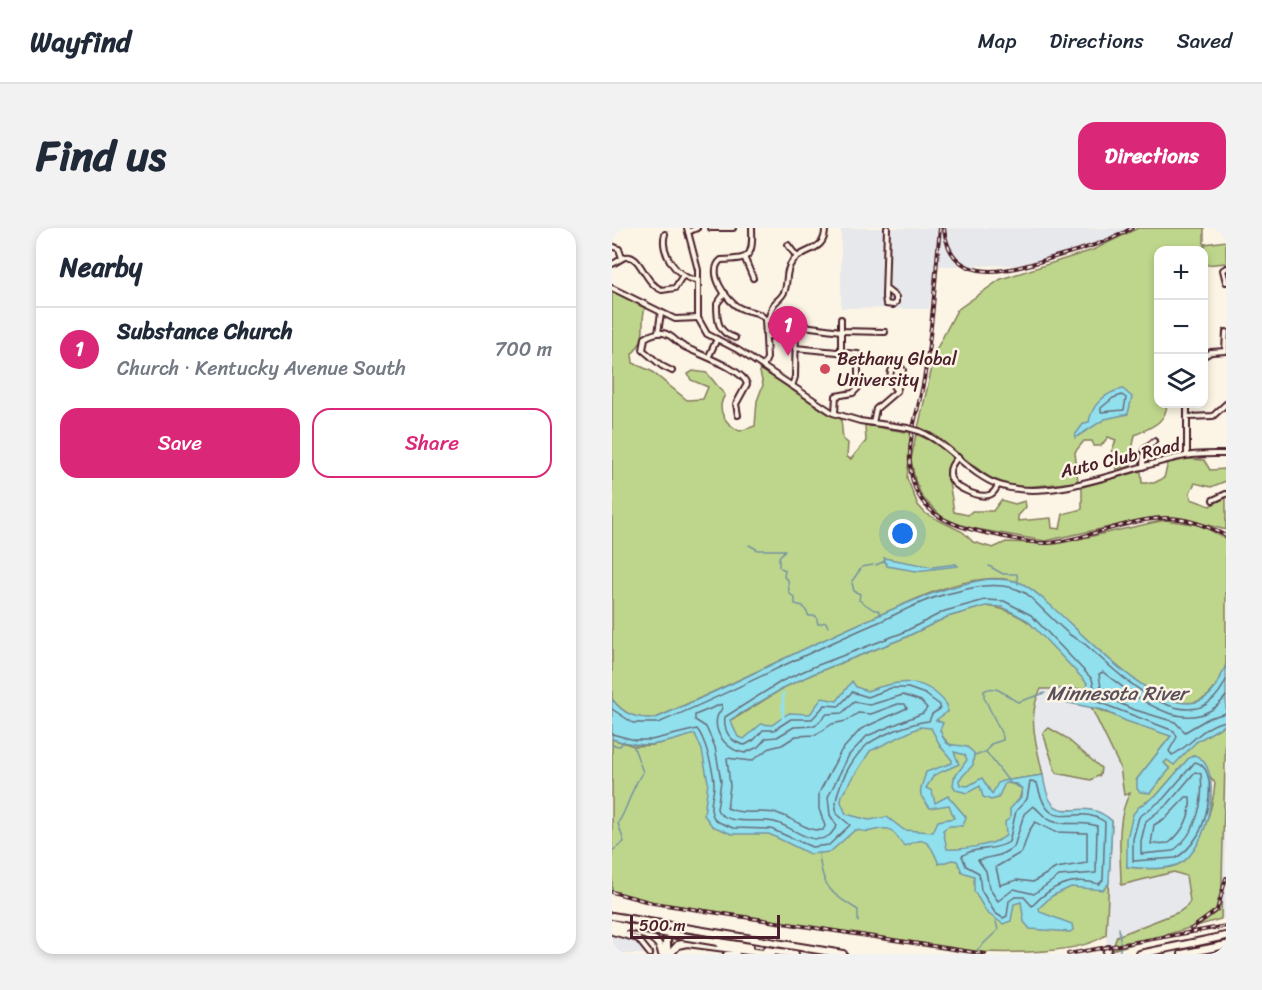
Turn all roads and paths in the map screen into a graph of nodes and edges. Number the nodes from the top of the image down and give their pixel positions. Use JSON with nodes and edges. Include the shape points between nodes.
{"nodes":[{"id":1,"x":698,"y":228,"type":"edge"},
{"id":2,"x":711,"y":228,"type":"edge"},
{"id":3,"x":733,"y":228,"type":"edge"},
{"id":4,"x":752,"y":228,"type":"edge"},
{"id":5,"x":825,"y":228,"type":"edge"},
{"id":6,"x":887,"y":228,"type":"edge"},
{"id":7,"x":722,"y":229,"type":"edge"},
{"id":8,"x":687,"y":230,"type":"edge"},
{"id":9,"x":665,"y":234,"type":"dead end"},
{"id":10,"x":788,"y":245,"type":"dead end"},
{"id":11,"x":612,"y":246,"type":"edge"},
{"id":12,"x":797,"y":257,"type":"junction"},
{"id":13,"x":622,"y":258,"type":"junction"},
{"id":14,"x":745,"y":259,"type":"junction"},
{"id":15,"x":612,"y":264,"type":"edge"},
{"id":16,"x":1226,"y":268,"type":"edge"},
{"id":17,"x":683,"y":275,"type":"junction"},
{"id":18,"x":753,"y":278,"type":"dead end"},
{"id":19,"x":698,"y":280,"type":"junction"},
{"id":20,"x":1226,"y":282,"type":"edge"},
{"id":21,"x":612,"y":288,"type":"edge"},
{"id":22,"x":673,"y":289,"type":"junction"},
{"id":23,"x":886,"y":289,"type":"dead end"},
{"id":24,"x":725,"y":293,"type":"junction"},
{"id":25,"x":677,"y":296,"type":"dead end"},
{"id":26,"x":661,"y":313,"type":"junction"},
{"id":27,"x":698,"y":318,"type":"junction"},
{"id":28,"x":841,"y":319,"type":"dead end"},
{"id":29,"x":766,"y":321,"type":"junction"},
{"id":30,"x":841,"y":331,"type":"junction"},
{"id":31,"x":885,"y":332,"type":"dead end"},
{"id":32,"x":1226,"y":332,"type":"edge"},
{"id":33,"x":658,"y":333,"type":"junction"},
{"id":34,"x":767,"y":336,"type":"junction"},
{"id":35,"x":796,"y":337,"type":"junction"},
{"id":36,"x":735,"y":338,"type":"dead end"},
{"id":37,"x":717,"y":339,"type":"junction"},
{"id":38,"x":795,"y":348,"type":"junction"},
{"id":39,"x":1226,"y":351,"type":"edge"},
{"id":40,"x":841,"y":352,"type":"junction"},
{"id":41,"x":1207,"y":354,"type":"edge"},
{"id":42,"x":709,"y":356,"type":"junction"},
{"id":43,"x":763,"y":367,"type":"junction"},
{"id":44,"x":672,"y":371,"type":"dead end"},
{"id":45,"x":792,"y":386,"type":"junction"},
{"id":46,"x":897,"y":391,"type":"junction"},
{"id":47,"x":1226,"y":404,"type":"edge"},
{"id":48,"x":1187,"y":408,"type":"edge"},
{"id":49,"x":835,"y":413,"type":"junction"},
{"id":50,"x":738,"y":415,"type":"dead end"},
{"id":51,"x":1187,"y":417,"type":"junction"},
{"id":52,"x":873,"y":423,"type":"junction"},
{"id":53,"x":1154,"y":441,"type":"dead end"},
{"id":54,"x":1226,"y":453,"type":"edge"},
{"id":55,"x":1187,"y":455,"type":"junction"},
{"id":56,"x":958,"y":458,"type":"junction"},
{"id":57,"x":1143,"y":467,"type":"junction"},
{"id":58,"x":998,"y":484,"type":"junction"},
{"id":59,"x":1226,"y":494,"type":"edge"},
{"id":60,"x":1213,"y":500,"type":"dead end"},
{"id":61,"x":612,"y":920,"type":"edge"},
{"id":62,"x":612,"y":930,"type":"edge"},
{"id":63,"x":668,"y":933,"type":"junction"},
{"id":64,"x":1226,"y":936,"type":"edge"},
{"id":65,"x":1226,"y":947,"type":"edge"},
{"id":66,"x":1214,"y":951,"type":"junction"},
{"id":67,"x":726,"y":953,"type":"edge"},
{"id":68,"x":650,"y":954,"type":"edge"},
{"id":69,"x":666,"y":954,"type":"edge"},
{"id":70,"x":737,"y":954,"type":"edge"},
{"id":71,"x":771,"y":954,"type":"edge"},
{"id":72,"x":795,"y":954,"type":"edge"},
{"id":73,"x":826,"y":954,"type":"edge"},
{"id":74,"x":843,"y":954,"type":"edge"},
{"id":75,"x":1140,"y":954,"type":"edge"},
{"id":76,"x":1182,"y":954,"type":"edge"},
{"id":77,"x":1201,"y":954,"type":"edge"},
{"id":78,"x":1206,"y":954,"type":"edge"}],
"edges":[{"from":1,"to":8,"type":"street"},
{"from":2,"to":7,"type":"street"},
{"from":3,"to":7,"type":"street"},
{"from":4,"to":14,"type":"street","via":[[752,249]]},
{"from":5,"to":12,"type":"street","via":[[820,245]]},
{"from":6,"to":23,"type":"street"},
{"from":8,"to":19,"type":"street"},
{"from":9,"to":17,"type":"street","via":[[663,247]]},
{"from":10,"to":12,"type":"street"},
{"from":11,"to":13,"type":"street","via":[[619,249]]},
{"from":12,"to":29,"type":"street","via":[[787,271],[783,294]]},
{"from":13,"to":15,"type":"street"},
{"from":13,"to":22,"type":"street","via":[[637,260],[656,288]]},
{"from":14,"to":18,"type":"street"},
{"from":14,"to":24,"type":"street","via":[[717,263],[717,280]]},
{"from":16,"to":20,"type":"street"},
{"from":17,"to":19,"type":"street"},
{"from":17,"to":22,"type":"street"},
{"from":19,"to":27,"type":"street"},
{"from":21,"to":26,"type":"street"},
{"from":22,"to":25,"type":"street"},
{"from":24,"to":29,"type":"street","via":[[739,308],[760,313]]},
{"from":24,"to":36,"type":"street","via":[[717,304],[719,327]]},
{"from":26,"to":27,"type":"street","via":[[680,320]]},
{"from":26,"to":33,"type":"street"},
{"from":27,"to":37,"type":"street","name":"Auto Club Road","via":[[705,331]]},
{"from":28,"to":30,"type":"street"},
{"from":29,"to":34,"type":"street"},
{"from":30,"to":31,"type":"street"},
{"from":30,"to":35,"type":"street","via":[[796,325]]},
{"from":30,"to":40,"type":"street"},
{"from":32,"to":39,"type":"street"},
{"from":33,"to":42,"type":"street"},
{"from":33,"to":44,"type":"street","via":[[645,338],[642,348]]},
{"from":34,"to":35,"type":"street"},
{"from":34,"to":43,"type":"street"},
{"from":35,"to":38,"type":"street"},
{"from":37,"to":42,"type":"street"},
{"from":37,"to":43,"type":"street","name":"Auto Club Road"},
{"from":38,"to":40,"type":"street"},
{"from":38,"to":45,"type":"street"},
{"from":39,"to":41,"type":"street"},
{"from":40,"to":49,"type":"street","via":[[858,354],[858,388],[836,396]]},
{"from":42,"to":50,"type":"street","via":[[748,381],[736,404]]},
{"from":43,"to":45,"type":"street","name":"Auto Club Road"},
{"from":45,"to":49,"type":"street","name":"Auto Club Road"},
{"from":46,"to":46,"type":"street","via":[[890,374],[898,362],[903,370]]},
{"from":46,"to":52,"type":"street","via":[[876,409]]},
{"from":47,"to":51,"type":"street","via":[[1214,416]]},
{"from":48,"to":51,"type":"street"},
{"from":49,"to":52,"type":"street","name":"Auto Club Road"},
{"from":51,"to":55,"type":"street"},
{"from":52,"to":56,"type":"street","name":"Auto Club Road","bridge":true,"via":[[919,431],[940,441]]},
{"from":53,"to":57,"type":"street","via":[[1144,450]]},
{"from":54,"to":55,"type":"street","name":"Auto Club Road"},
{"from":55,"to":57,"type":"street","name":"Auto Club Road"},
{"from":56,"to":58,"type":"street","name":"Auto Club Road"},
{"from":56,"to":58,"type":"street","via":[[950,471],[956,485],[988,495],[993,494]]},
{"from":57,"to":58,"type":"street","name":"Auto Club Road","via":[[1073,485],[1023,489]]},
{"from":59,"to":60,"type":"street"},
{"from":61,"to":63,"type":"highway"},
{"from":61,"to":72,"type":"highway","bridge":true,"via":[[627,927]]},
{"from":61,"to":74,"type":"highway"},
{"from":62,"to":68,"type":"street","via":[[638,939]]},
{"from":62,"to":69,"type":"highway","via":[[651,937]]},
{"from":63,"to":69,"type":"main road"},
{"from":63,"to":73,"type":"highway"},
{"from":64,"to":75,"type":"highway"},
{"from":65,"to":66,"type":"highway"},
{"from":65,"to":76,"type":"highway"},
{"from":66,"to":77,"type":"highway"},
{"from":66,"to":78,"type":"highway"},
{"from":67,"to":70,"type":"street"},
{"from":69,"to":71,"type":"highway","via":[[687,943]]}]}
